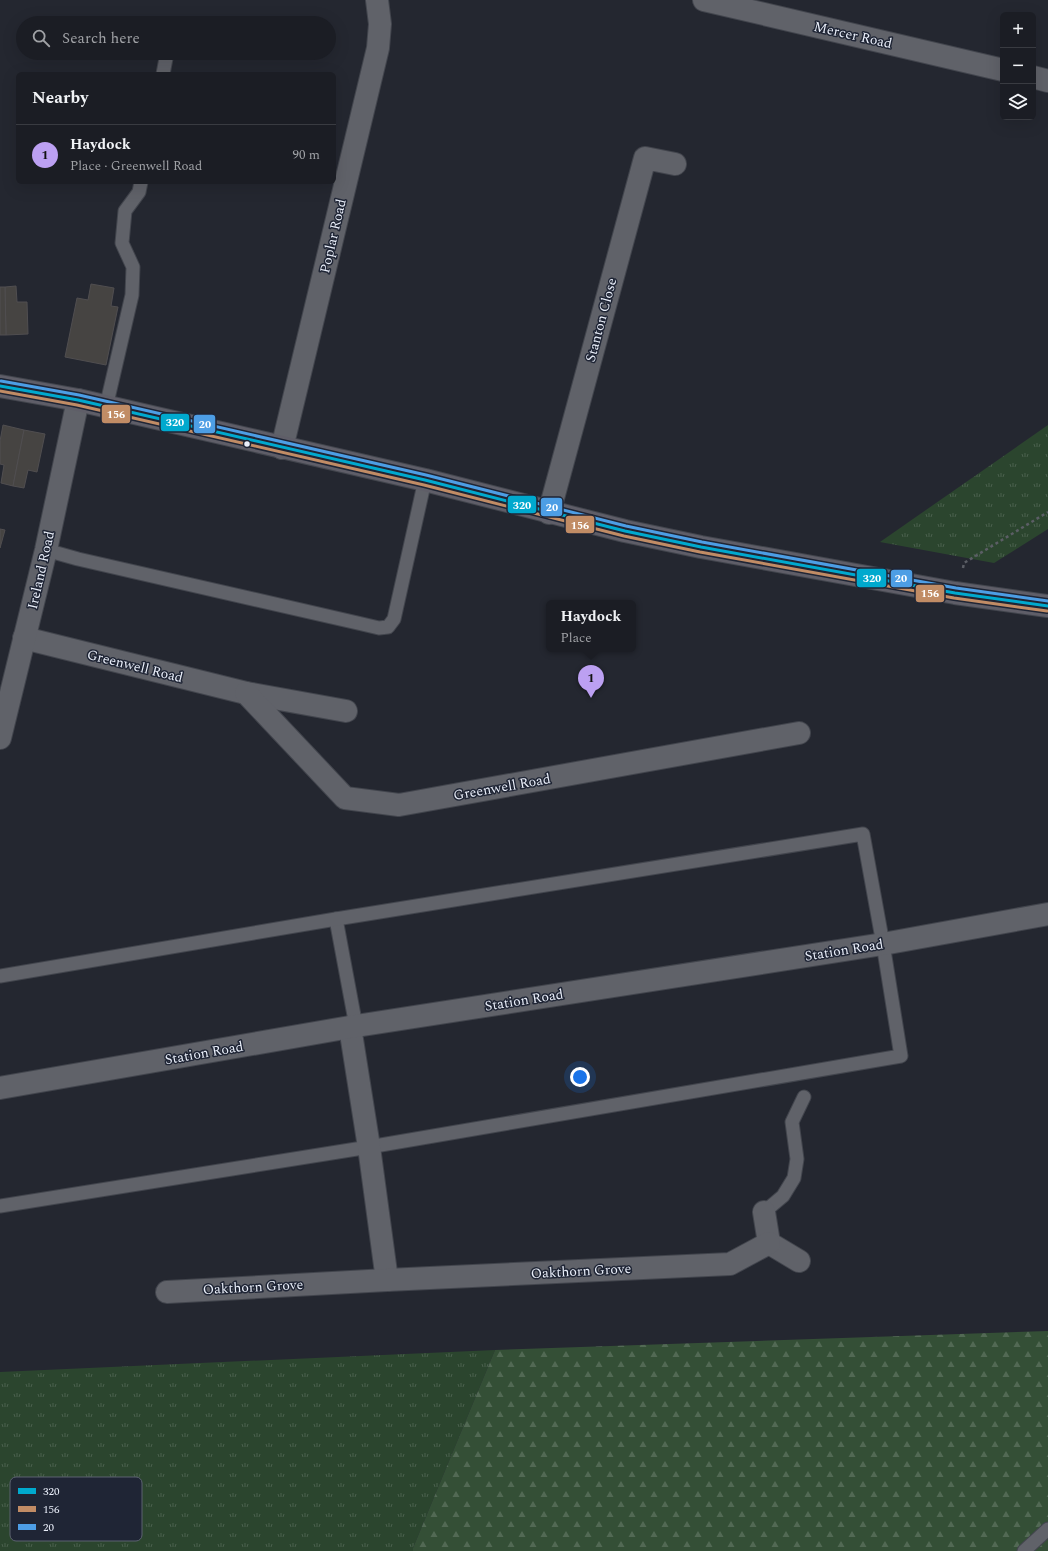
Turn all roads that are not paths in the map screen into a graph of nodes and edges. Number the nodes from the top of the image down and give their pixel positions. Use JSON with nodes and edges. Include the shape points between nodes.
{"nodes":[{"id":1,"x":704,"y":0,"type":"edge"},
{"id":2,"x":378,"y":1,"type":"edge"},
{"id":3,"x":166,"y":60,"type":"edge"},
{"id":4,"x":1000,"y":69,"type":"edge"},
{"id":5,"x":163,"y":72,"type":"edge"},
{"id":6,"x":1036,"y":78,"type":"edge"},
{"id":7,"x":1048,"y":81,"type":"edge"},
{"id":8,"x":675,"y":164,"type":"dead end"},
{"id":9,"x":141,"y":184,"type":"edge"},
{"id":10,"x":0,"y":386,"type":"edge"},
{"id":11,"x":78,"y":400,"type":"junction"},
{"id":12,"x":106,"y":407,"type":"junction"},
{"id":13,"x":282,"y":448,"type":"junction"},
{"id":14,"x":425,"y":480,"type":"junction"},
{"id":15,"x":549,"y":513,"type":"junction"},
{"id":16,"x":46,"y":550,"type":"junction"},
{"id":17,"x":1048,"y":606,"type":"edge"},
{"id":18,"x":24,"y":638,"type":"junction"},
{"id":19,"x":7,"y":673,"type":"edge"},
{"id":20,"x":246,"y":693,"type":"junction"},
{"id":21,"x":346,"y":711,"type":"dead end"},
{"id":22,"x":799,"y":733,"type":"dead end"},
{"id":23,"x":0,"y":738,"type":"edge"},
{"id":24,"x":1048,"y":914,"type":"edge"},
{"id":25,"x":336,"y":919,"type":"junction"},
{"id":26,"x":883,"y":944,"type":"junction"},
{"id":27,"x":0,"y":976,"type":"edge"},
{"id":28,"x":353,"y":1027,"type":"junction"},
{"id":29,"x":0,"y":1088,"type":"edge"},
{"id":30,"x":804,"y":1098,"type":"dead end"},
{"id":31,"x":369,"y":1147,"type":"junction"},
{"id":32,"x":0,"y":1206,"type":"edge"},
{"id":33,"x":764,"y":1212,"type":"joint"},
{"id":34,"x":769,"y":1243,"type":"junction"},
{"id":35,"x":799,"y":1261,"type":"dead end"},
{"id":36,"x":387,"y":1280,"type":"junction"},
{"id":37,"x":167,"y":1292,"type":"dead end"},
{"id":38,"x":1048,"y":1529,"type":"edge"},
{"id":39,"x":1024,"y":1551,"type":"edge"}],
"edges":[{"from":1,"to":4,"type":"street","name":"Mercer Road"},
{"from":2,"to":13,"type":"street","name":"Poplar Road","via":[[378,48]]},
{"from":3,"to":5,"type":"lane"},
{"from":6,"to":7,"type":"street"},
{"from":8,"to":15,"type":"street","name":"Stanton Close","via":[[645,158]]},
{"from":9,"to":12,"type":"lane","via":[[139,192],[125,211],[122,243],[133,267],[132,296]]},
{"from":10,"to":11,"type":"main road"},
{"from":11,"to":12,"type":"main road"},
{"from":11,"to":16,"type":"street","name":"Ireland Road"},
{"from":12,"to":13,"type":"main road"},
{"from":13,"to":14,"type":"main road"},
{"from":14,"to":15,"type":"main road"},
{"from":14,"to":16,"type":"lane","via":[[394,619],[388,627],[379,628]]},
{"from":15,"to":17,"type":"main road","via":[[701,547],[955,593]]},
{"from":16,"to":18,"type":"street","name":"Ireland Road"},
{"from":18,"to":19,"type":"street","name":"Ireland Road"},
{"from":18,"to":20,"type":"street","name":"Greenwell Road"},
{"from":19,"to":23,"type":"street","name":"Ireland Road"},
{"from":20,"to":21,"type":"street","name":"Greenwell Road"},
{"from":20,"to":22,"type":"street","name":"Greenwell Road","via":[[345,798],[398,805]]},
{"from":24,"to":26,"type":"street","name":"Station Road"},
{"from":25,"to":26,"type":"lane","via":[[863,834]]},
{"from":25,"to":27,"type":"lane"},
{"from":25,"to":28,"type":"lane"},
{"from":26,"to":28,"type":"street","name":"Station Road"},
{"from":26,"to":31,"type":"lane","via":[[901,1056]]},
{"from":28,"to":29,"type":"street","name":"Station Road"},
{"from":28,"to":31,"type":"street"},
{"from":30,"to":33,"type":"lane","via":[[792,1122],[797,1159],[794,1178],[782,1196]]},
{"from":31,"to":32,"type":"lane"},
{"from":31,"to":36,"type":"street"},
{"from":33,"to":34,"type":"street"},
{"from":34,"to":35,"type":"street"},
{"from":34,"to":36,"type":"street","name":"Oakthorn Grove","via":[[730,1264]]},
{"from":36,"to":37,"type":"street","name":"Oakthorn Grove"},
{"from":38,"to":39,"type":"lane"}]}
